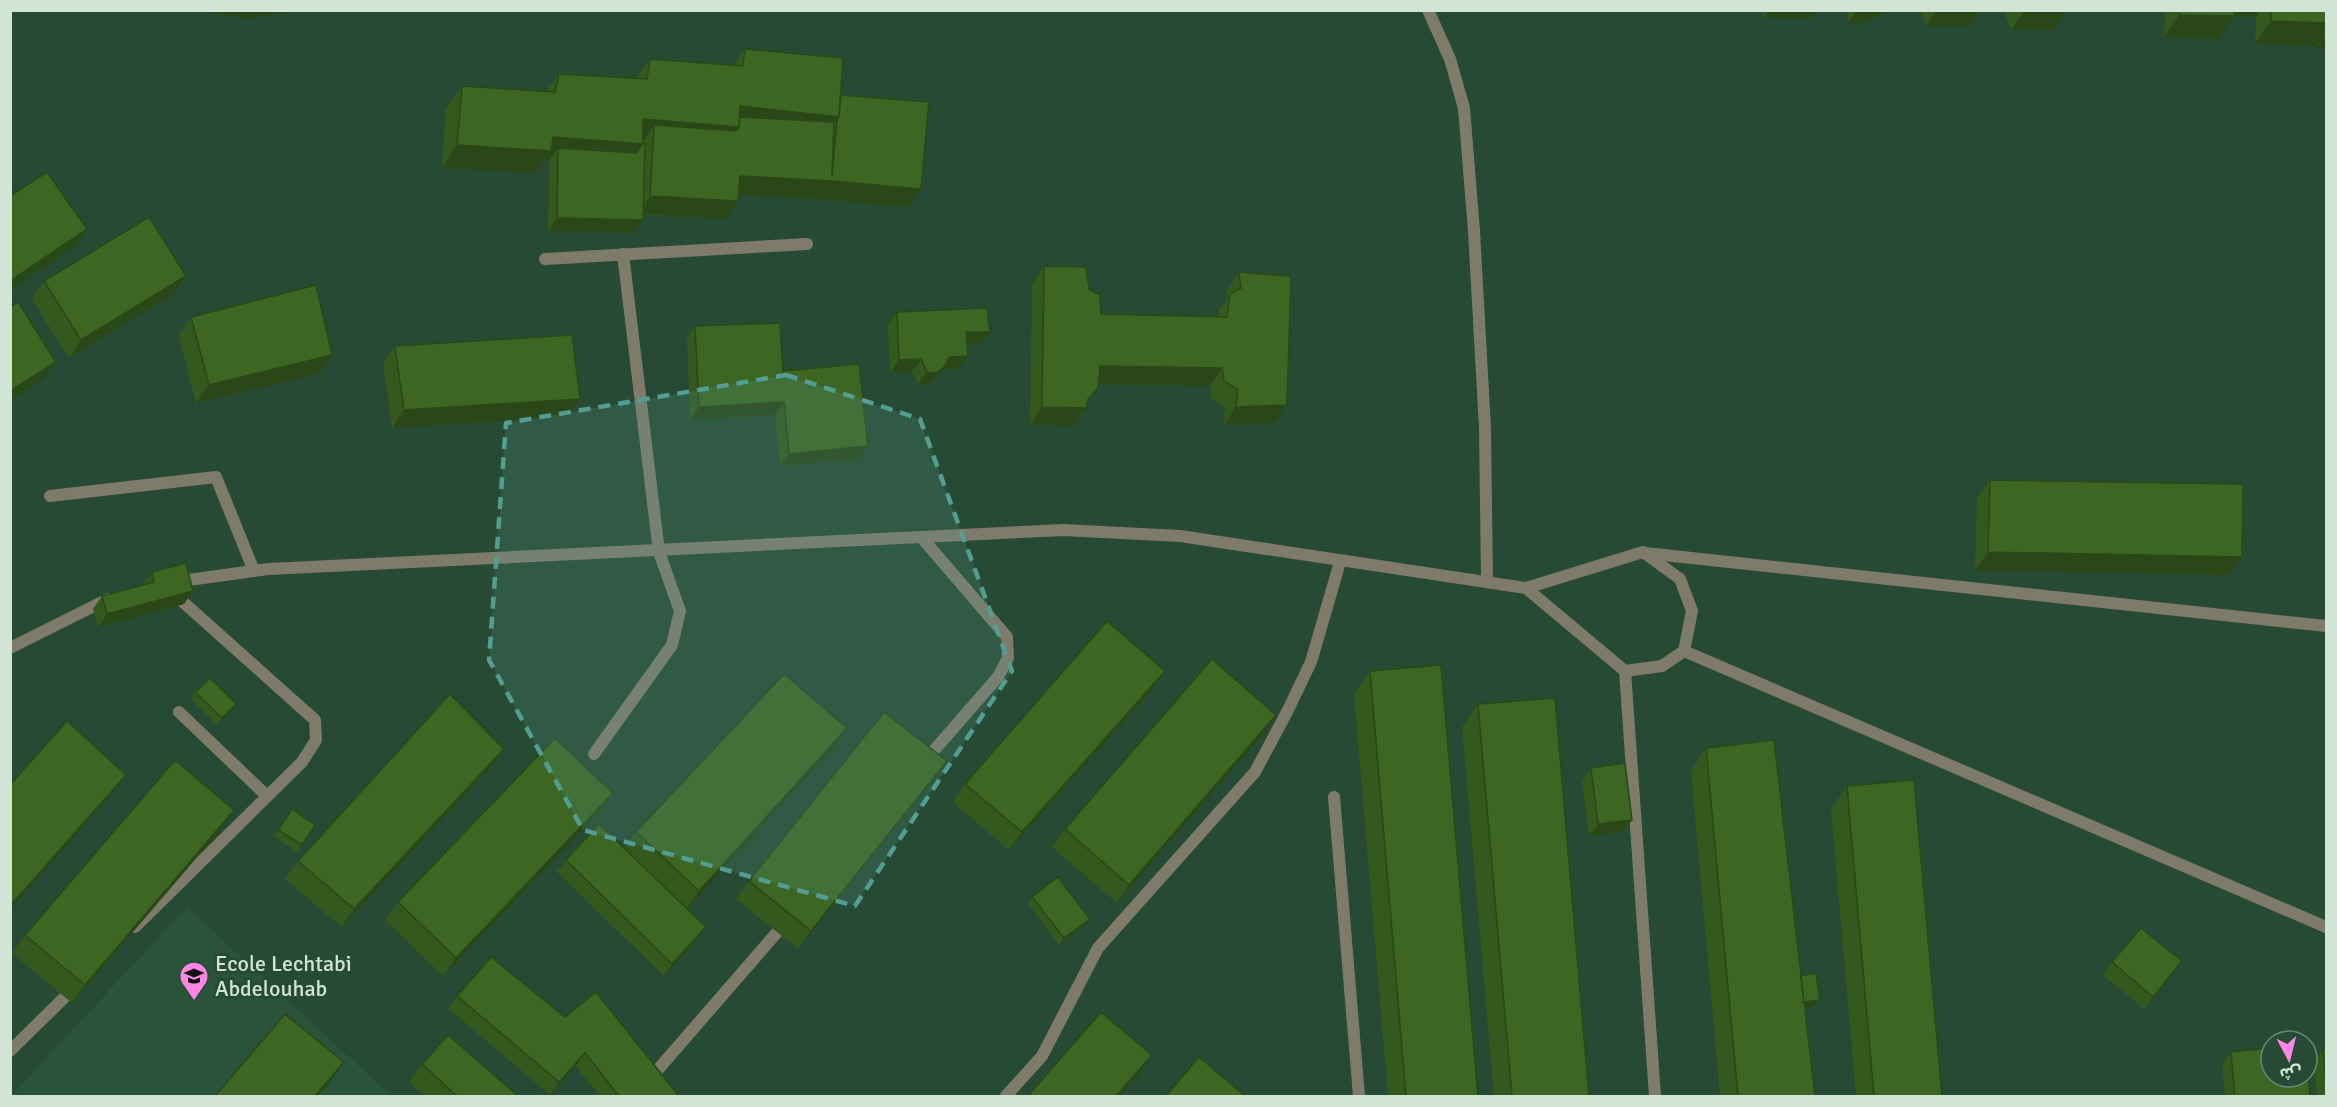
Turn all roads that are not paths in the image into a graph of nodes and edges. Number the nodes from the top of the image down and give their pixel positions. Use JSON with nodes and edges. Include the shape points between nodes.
{"nodes":[{"id":1,"x":1428,"y":10,"type":"edge"},
{"id":2,"x":807,"y":244,"type":"dead end"},
{"id":3,"x":622,"y":254,"type":"junction"},
{"id":4,"x":545,"y":259,"type":"dead end"},
{"id":5,"x":50,"y":496,"type":"dead end"},
{"id":6,"x":922,"y":538,"type":"junction"},
{"id":7,"x":659,"y":552,"type":"junction"},
{"id":8,"x":1643,"y":552,"type":"junction"},
{"id":9,"x":1340,"y":561,"type":"junction"},
{"id":10,"x":254,"y":571,"type":"junction"},
{"id":11,"x":1487,"y":582,"type":"junction"},
{"id":12,"x":1526,"y":588,"type":"junction"},
{"id":13,"x":116,"y":596,"type":"edge"},
{"id":14,"x":2326,"y":626,"type":"edge"},
{"id":15,"x":10,"y":648,"type":"edge"},
{"id":16,"x":1684,"y":651,"type":"junction"},
{"id":17,"x":1625,"y":671,"type":"junction"},
{"id":18,"x":179,"y":712,"type":"dead end"},
{"id":19,"x":594,"y":754,"type":"dead end"},
{"id":20,"x":913,"y":775,"type":"edge"},
{"id":21,"x":267,"y":796,"type":"junction"},
{"id":22,"x":1334,"y":797,"type":"dead end"},
{"id":23,"x":798,"y":908,"type":"edge"},
{"id":24,"x":2326,"y":927,"type":"edge"},
{"id":25,"x":126,"y":936,"type":"edge"},
{"id":26,"x":85,"y":977,"type":"edge"},
{"id":27,"x":10,"y":1051,"type":"edge"},
{"id":28,"x":643,"y":1086,"type":"edge"},
{"id":29,"x":1006,"y":1096,"type":"edge"},
{"id":30,"x":1359,"y":1096,"type":"edge"},
{"id":31,"x":1655,"y":1096,"type":"edge"}],
"edges":[{"from":1,"to":11,"type":"street","via":[[1450,59],[1464,108],[1485,428]]},
{"from":2,"to":3,"type":"street"},
{"from":3,"to":4,"type":"street"},
{"from":3,"to":7,"type":"street"},
{"from":5,"to":10,"type":"street","via":[[216,477]]},
{"from":6,"to":7,"type":"street"},
{"from":6,"to":9,"type":"street","via":[[1064,530],[1180,536]]},
{"from":6,"to":20,"type":"street","via":[[1007,638],[1008,658],[998,677]]},
{"from":7,"to":10,"type":"street"},
{"from":7,"to":19,"type":"street","via":[[680,611],[672,645]]},
{"from":8,"to":12,"type":"street"},
{"from":8,"to":14,"type":"street"},
{"from":8,"to":16,"type":"street","via":[[1680,579],[1692,611]]},
{"from":9,"to":11,"type":"street"},
{"from":9,"to":29,"type":"street","via":[[1311,662],[1255,772],[1098,948],[1042,1056]]},
{"from":10,"to":21,"type":"street","via":[[163,584],[315,720],[316,740],[302,762]]},
{"from":11,"to":12,"type":"street"},
{"from":12,"to":17,"type":"street"},
{"from":13,"to":15,"type":"street"},
{"from":16,"to":17,"type":"street","via":[[1662,666]]},
{"from":16,"to":24,"type":"street"},
{"from":17,"to":31,"type":"street"},
{"from":18,"to":21,"type":"street"},
{"from":21,"to":25,"type":"street"},
{"from":22,"to":30,"type":"street"},
{"from":23,"to":28,"type":"street"},
{"from":26,"to":27,"type":"street"}]}
